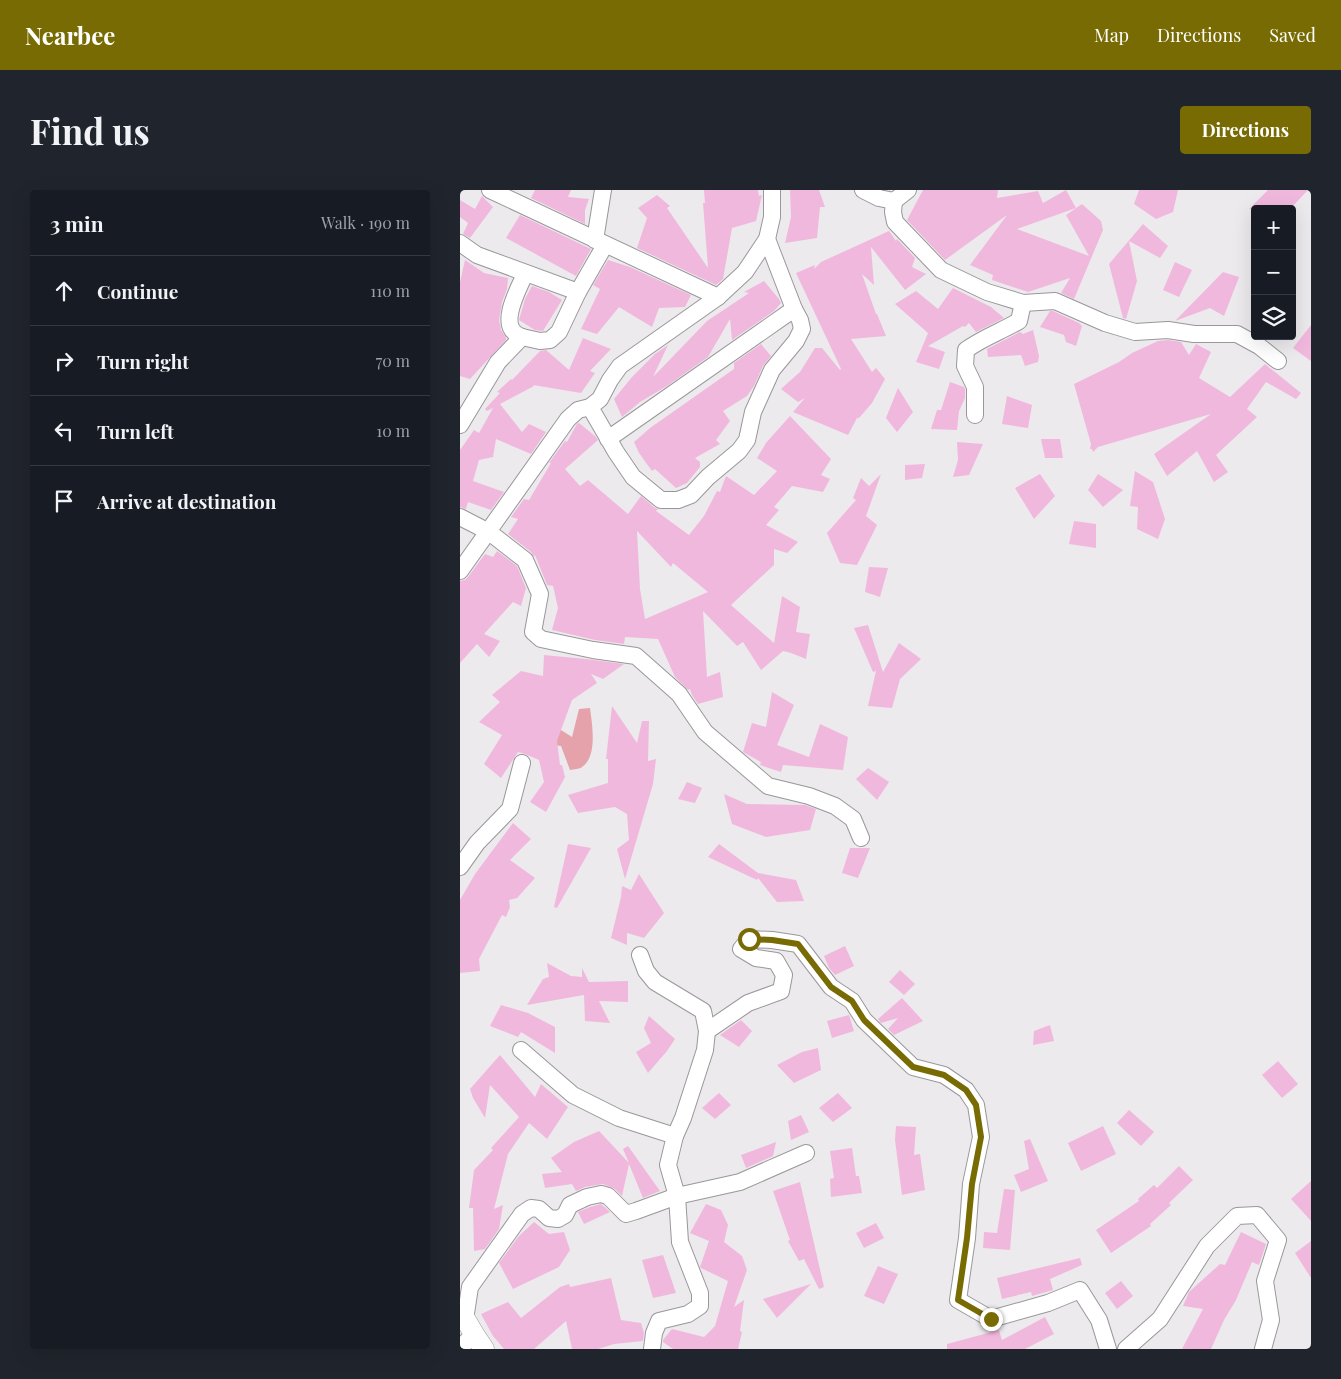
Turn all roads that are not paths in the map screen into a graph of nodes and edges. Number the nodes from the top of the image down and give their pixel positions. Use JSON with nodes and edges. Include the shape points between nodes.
{"nodes":[{"id":1,"x":490,"y":190,"type":"edge"},
{"id":2,"x":603,"y":190,"type":"edge"},
{"id":3,"x":772,"y":190,"type":"edge"},
{"id":4,"x":863,"y":190,"type":"edge"},
{"id":5,"x":908,"y":190,"type":"edge"},
{"id":6,"x":894,"y":202,"type":"junction"},
{"id":7,"x":767,"y":239,"type":"junction"},
{"id":8,"x":600,"y":243,"type":"junction"},
{"id":9,"x":460,"y":244,"type":"edge"},
{"id":10,"x":525,"y":274,"type":"junction"},
{"id":11,"x":578,"y":292,"type":"junction"},
{"id":12,"x":718,"y":297,"type":"junction"},
{"id":13,"x":1023,"y":303,"type":"junction"},
{"id":14,"x":794,"y":309,"type":"junction"},
{"id":15,"x":522,"y":337,"type":"junction"},
{"id":16,"x":1278,"y":361,"type":"dead end"},
{"id":17,"x":590,"y":407,"type":"junction"},
{"id":18,"x":975,"y":415,"type":"dead end"},
{"id":19,"x":460,"y":425,"type":"edge"},
{"id":20,"x":608,"y":439,"type":"junction"},
{"id":21,"x":460,"y":517,"type":"edge"},
{"id":22,"x":489,"y":532,"type":"junction"},
{"id":23,"x":460,"y":571,"type":"edge"},
{"id":24,"x":522,"y":763,"type":"dead end"},
{"id":25,"x":861,"y":838,"type":"dead end"},
{"id":26,"x":460,"y":867,"type":"edge"},
{"id":27,"x":640,"y":955,"type":"dead end"},
{"id":28,"x":707,"y":1031,"type":"junction"},
{"id":29,"x":521,"y":1050,"type":"dead end"},
{"id":30,"x":675,"y":1136,"type":"junction"},
{"id":31,"x":806,"y":1153,"type":"dead end"},
{"id":32,"x":677,"y":1196,"type":"junction"},
{"id":33,"x":469,"y":1332,"type":"edge"},
{"id":34,"x":652,"y":1349,"type":"edge"},
{"id":35,"x":1108,"y":1349,"type":"edge"},
{"id":36,"x":1126,"y":1349,"type":"edge"},
{"id":37,"x":1263,"y":1349,"type":"edge"}],
"edges":[{"from":1,"to":8,"type":"street"},
{"from":2,"to":8,"type":"street"},
{"from":3,"to":7,"type":"street","via":[[772,217]]},
{"from":4,"to":6,"type":"street"},
{"from":5,"to":6,"type":"street"},
{"from":6,"to":13,"type":"street","via":[[895,222],[940,270],[987,292]]},
{"from":7,"to":12,"type":"street","via":[[745,272]]},
{"from":7,"to":14,"type":"street"},
{"from":8,"to":11,"type":"street"},
{"from":8,"to":12,"type":"street"},
{"from":9,"to":10,"type":"street","via":[[476,256]]},
{"from":10,"to":11,"type":"street"},
{"from":10,"to":15,"type":"street","via":[[511,305],[509,322],[514,332]]},
{"from":11,"to":15,"type":"street","via":[[559,332],[550,340]]},
{"from":12,"to":17,"type":"street","via":[[620,366],[600,399]]},
{"from":13,"to":16,"type":"street","via":[[1055,301],[1135,332],[1168,330],[1237,334]]},
{"from":13,"to":18,"type":"street","via":[[1019,321],[966,350],[964,366],[975,387]]},
{"from":14,"to":20,"type":"street"},
{"from":14,"to":20,"type":"street","via":[[802,329],[772,370],[753,412],[747,440],[691,495],[678,500],[661,500],[633,477]]},
{"from":15,"to":19,"type":"street","via":[[498,362]]},
{"from":17,"to":20,"type":"street"},
{"from":17,"to":22,"type":"street","via":[[578,410],[568,419]]},
{"from":21,"to":22,"type":"street"},
{"from":22,"to":23,"type":"street"},
{"from":22,"to":25,"type":"street","via":[[525,560],[540,594],[533,632],[541,639],[636,656],[679,694],[705,732],[768,786],[835,806],[853,819]]},
{"from":24,"to":26,"type":"street","via":[[510,809],[477,843]]},
{"from":27,"to":28,"type":"street","via":[[646,971],[655,982],[703,1011]]},
{"from":28,"to":30,"type":"street","via":[[705,1050]]},
{"from":28,"to":35,"type":"street","via":[[748,1003],[781,991],[784,975],[776,961],[756,958],[741,949],[749,939],[798,944],[831,987],[852,1001],[864,1020],[913,1067],[944,1075],[966,1090],[976,1105],[981,1137],[958,1300],[991,1319],[1048,1304],[1080,1290],[1100,1320]]},
{"from":29,"to":30,"type":"street","via":[[573,1095],[619,1118]]},
{"from":30,"to":32,"type":"street","via":[[668,1165]]},
{"from":31,"to":32,"type":"street","via":[[740,1182]]},
{"from":32,"to":33,"type":"street","via":[[626,1214],[608,1196],[600,1194],[570,1205],[558,1219],[531,1208],[522,1214],[470,1287]]},
{"from":32,"to":34,"type":"street","via":[[680,1242],[700,1293],[700,1306],[688,1314],[659,1321]]},
{"from":36,"to":37,"type":"street","via":[[1160,1319],[1207,1246],[1237,1216],[1257,1215],[1278,1240],[1265,1281],[1271,1320]]}]}
